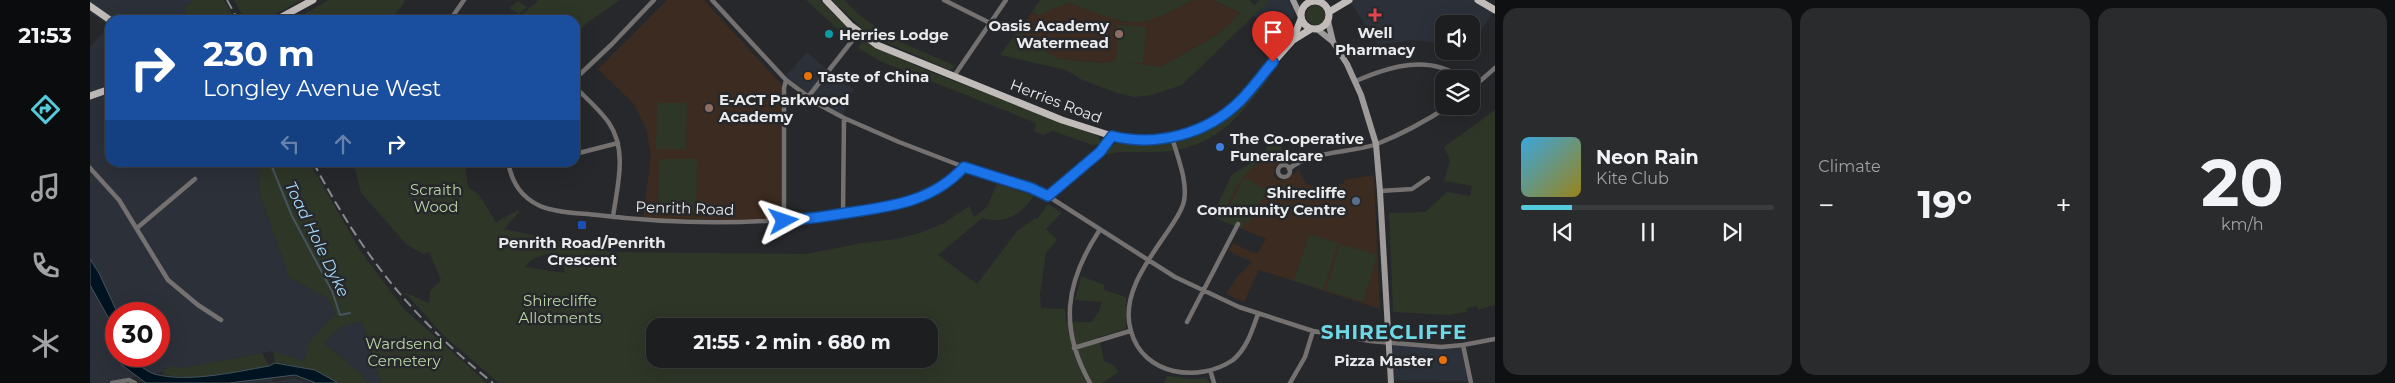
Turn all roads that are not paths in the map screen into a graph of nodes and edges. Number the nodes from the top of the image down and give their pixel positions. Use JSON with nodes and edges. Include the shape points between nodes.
{"nodes":[{"id":1,"x":313,"y":0,"type":"edge"},
{"id":2,"x":464,"y":0,"type":"edge"},
{"id":3,"x":654,"y":0,"type":"edge"},
{"id":4,"x":712,"y":0,"type":"edge"},
{"id":5,"x":826,"y":0,"type":"edge"},
{"id":6,"x":944,"y":0,"type":"edge"},
{"id":7,"x":1006,"y":0,"type":"edge"},
{"id":8,"x":1293,"y":0,"type":"edge"},
{"id":9,"x":1311,"y":0,"type":"edge"},
{"id":10,"x":1478,"y":0,"type":"edge"},
{"id":11,"x":1346,"y":1,"type":"edge"},
{"id":12,"x":1323,"y":2,"type":"junction"},
{"id":13,"x":90,"y":6,"type":"edge"},
{"id":14,"x":1495,"y":10,"type":"edge"},
{"id":15,"x":1329,"y":12,"type":"junction"},
{"id":16,"x":285,"y":15,"type":"edge"},
{"id":17,"x":454,"y":15,"type":"edge"},
{"id":18,"x":105,"y":16,"type":"edge"},
{"id":19,"x":1301,"y":17,"type":"junction"},
{"id":20,"x":1328,"y":20,"type":"junction"},
{"id":21,"x":990,"y":23,"type":"junction"},
{"id":22,"x":1314,"y":29,"type":"junction"},
{"id":23,"x":858,"y":32,"type":"junction"},
{"id":24,"x":1293,"y":40,"type":"junction"},
{"id":25,"x":1333,"y":42,"type":"junction"},
{"id":26,"x":1495,"y":68,"type":"edge"},
{"id":27,"x":1443,"y":70,"type":"edge"},
{"id":28,"x":580,"y":74,"type":"edge"},
{"id":29,"x":954,"y":76,"type":"junction"},
{"id":30,"x":786,"y":80,"type":"junction"},
{"id":31,"x":1480,"y":80,"type":"edge"},
{"id":32,"x":1356,"y":81,"type":"junction"},
{"id":33,"x":105,"y":91,"type":"edge"},
{"id":34,"x":580,"y":91,"type":"edge"},
{"id":35,"x":90,"y":96,"type":"edge"},
{"id":36,"x":808,"y":97,"type":"junction"},
{"id":37,"x":1435,"y":114,"type":"edge"},
{"id":38,"x":844,"y":118,"type":"junction"},
{"id":39,"x":1112,"y":136,"type":"junction"},
{"id":40,"x":1172,"y":137,"type":"junction"},
{"id":41,"x":618,"y":144,"type":"junction"},
{"id":42,"x":1376,"y":144,"type":"junction"},
{"id":43,"x":580,"y":153,"type":"edge"},
{"id":44,"x":509,"y":167,"type":"edge"},
{"id":45,"x":964,"y":167,"type":"junction"},
{"id":46,"x":90,"y":168,"type":"edge"},
{"id":47,"x":1289,"y":169,"type":"dead end"},
{"id":48,"x":1428,"y":178,"type":"dead end"},
{"id":49,"x":195,"y":179,"type":"dead end"},
{"id":50,"x":1380,"y":191,"type":"junction"},
{"id":51,"x":1048,"y":196,"type":"junction"},
{"id":52,"x":843,"y":214,"type":"junction"},
{"id":53,"x":614,"y":217,"type":"junction"},
{"id":54,"x":784,"y":221,"type":"junction"},
{"id":55,"x":1238,"y":224,"type":"dead end"},
{"id":56,"x":137,"y":228,"type":"junction"},
{"id":57,"x":1099,"y":230,"type":"junction"},
{"id":58,"x":1148,"y":260,"type":"junction"},
{"id":59,"x":1203,"y":291,"type":"junction"},
{"id":60,"x":1258,"y":314,"type":"junction"},
{"id":61,"x":221,"y":320,"type":"dead end"},
{"id":62,"x":1187,"y":322,"type":"dead end"},
{"id":63,"x":1130,"y":331,"type":"junction"},
{"id":64,"x":1313,"y":332,"type":"junction"},
{"id":65,"x":1495,"y":339,"type":"edge"},
{"id":66,"x":1388,"y":344,"type":"junction"},
{"id":67,"x":1463,"y":345,"type":"junction"},
{"id":68,"x":1074,"y":348,"type":"junction"},
{"id":69,"x":1211,"y":373,"type":"junction"},
{"id":70,"x":112,"y":383,"type":"edge"},
{"id":71,"x":135,"y":383,"type":"edge"},
{"id":72,"x":1090,"y":383,"type":"edge"},
{"id":73,"x":1214,"y":383,"type":"edge"},
{"id":74,"x":1290,"y":383,"type":"edge"},
{"id":75,"x":1391,"y":383,"type":"edge"},
{"id":76,"x":1471,"y":383,"type":"edge"}],
"edges":[{"from":1,"to":16,"type":"main road"},
{"from":2,"to":17,"type":"street"},
{"from":3,"to":28,"type":"street"},
{"from":4,"to":30,"type":"street"},
{"from":5,"to":23,"type":"main road","name":"Herries Road"},
{"from":6,"to":21,"type":"street"},
{"from":7,"to":21,"type":"street"},
{"from":8,"to":19,"type":"street"},
{"from":9,"to":12,"type":"main road"},
{"from":9,"to":19,"type":"main road","via":[[1305,4]]},
{"from":10,"to":14,"type":"main road"},
{"from":11,"to":12,"type":"main road"},
{"from":11,"to":15,"type":"main road"},
{"from":12,"to":15,"type":"main road"},
{"from":13,"to":18,"type":"main road"},
{"from":15,"to":20,"type":"main road"},
{"from":19,"to":22,"type":"main road","via":[[1306,26]]},
{"from":19,"to":24,"type":"main road"},
{"from":20,"to":22,"type":"main road","via":[[1326,25]]},
{"from":20,"to":25,"type":"street"},
{"from":21,"to":29,"type":"street"},
{"from":22,"to":24,"type":"main road"},
{"from":22,"to":25,"type":"street"},
{"from":23,"to":29,"type":"main road","name":"Herries Road","via":[[877,45]]},
{"from":23,"to":36,"type":"street"},
{"from":24,"to":40,"type":"main road","name":"Herries Road","via":[[1227,112],[1203,127]]},
{"from":25,"to":32,"type":"street"},
{"from":26,"to":31,"type":"street"},
{"from":27,"to":32,"type":"street","via":[[1414,64],[1380,70]]},
{"from":29,"to":39,"type":"main road","name":"Herries Road","via":[[1062,120]]},
{"from":30,"to":36,"type":"street"},
{"from":30,"to":54,"type":"street"},
{"from":32,"to":42,"type":"street"},
{"from":33,"to":35,"type":"main road"},
{"from":34,"to":41,"type":"street","via":[[609,123]]},
{"from":36,"to":38,"type":"street"},
{"from":37,"to":42,"type":"street"},
{"from":38,"to":45,"type":"street"},
{"from":38,"to":52,"type":"street"},
{"from":39,"to":40,"type":"main road","name":"Herries Road","via":[[1136,141]]},
{"from":39,"to":51,"type":"street","via":[[1100,152]]},
{"from":40,"to":58,"type":"street","via":[[1184,200],[1180,212]]},
{"from":41,"to":43,"type":"street"},
{"from":41,"to":53,"type":"street","via":[[620,160]]},
{"from":42,"to":47,"type":"street","via":[[1301,161]]},
{"from":42,"to":50,"type":"street"},
{"from":44,"to":53,"type":"street","name":"Penrith Road","via":[[520,193],[538,204],[556,210]]},
{"from":45,"to":51,"type":"street"},
{"from":45,"to":52,"type":"street","name":"Penrith Road","via":[[945,185],[914,201]]},
{"from":46,"to":56,"type":"street","via":[[120,200]]},
{"from":48,"to":50,"type":"street","via":[[1412,189]]},
{"from":49,"to":56,"type":"street"},
{"from":50,"to":66,"type":"street"},
{"from":51,"to":57,"type":"street"},
{"from":52,"to":54,"type":"street","name":"Penrith Road"},
{"from":53,"to":54,"type":"street","name":"Penrith Road","via":[[728,223]]},
{"from":55,"to":59,"type":"street"},
{"from":56,"to":61,"type":"street","via":[[168,280]]},
{"from":57,"to":58,"type":"street"},
{"from":57,"to":68,"type":"street","via":[[1080,264],[1070,296]]},
{"from":58,"to":59,"type":"street"},
{"from":58,"to":63,"type":"street","via":[[1132,292]]},
{"from":59,"to":60,"type":"street"},
{"from":59,"to":62,"type":"street"},
{"from":60,"to":64,"type":"street"},
{"from":60,"to":69,"type":"street","via":[[1239,354]]},
{"from":63,"to":68,"type":"street"},
{"from":63,"to":69,"type":"street","via":[[1143,354],[1162,370],[1189,376]]},
{"from":64,"to":66,"type":"street"},
{"from":64,"to":74,"type":"street","via":[[1305,357]]},
{"from":65,"to":67,"type":"street"},
{"from":66,"to":67,"type":"street"},
{"from":66,"to":75,"type":"street"},
{"from":67,"to":76,"type":"street"},
{"from":68,"to":72,"type":"street"},
{"from":69,"to":73,"type":"street"},
{"from":70,"to":71,"type":"street","via":[[129,380]]}]}
